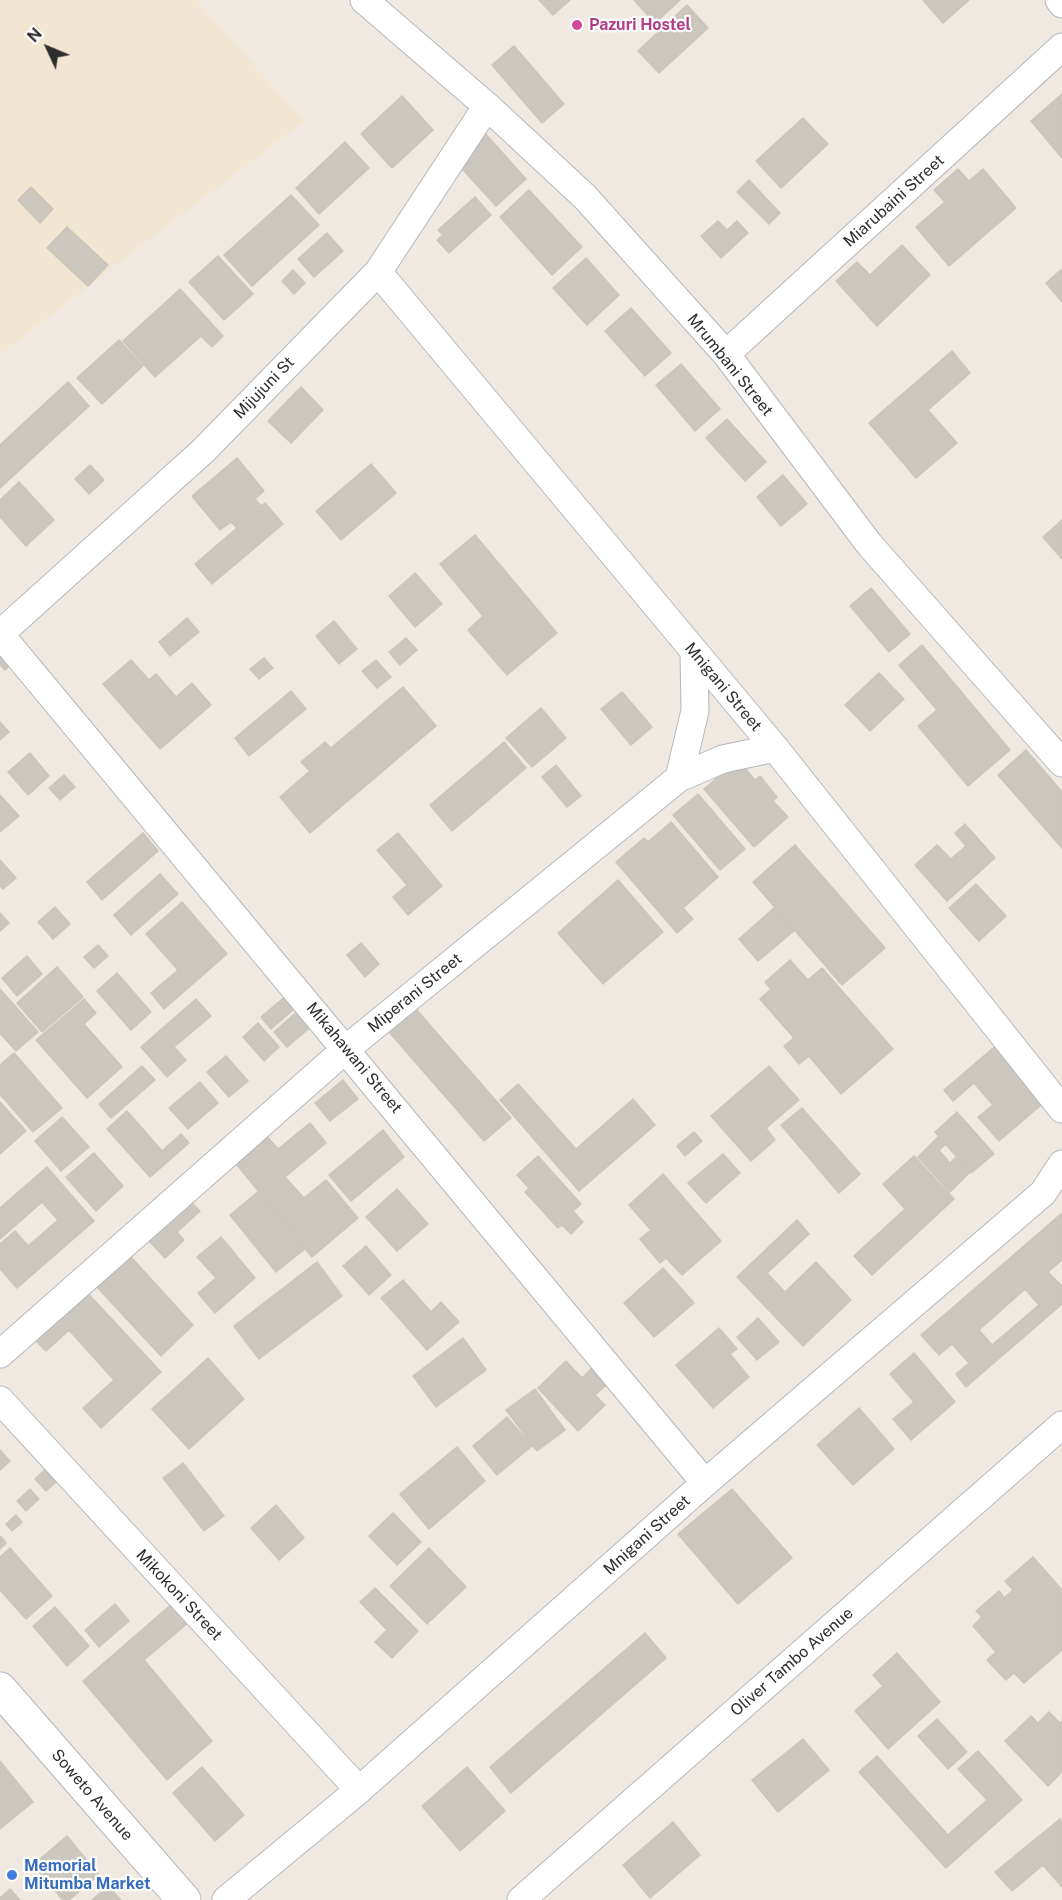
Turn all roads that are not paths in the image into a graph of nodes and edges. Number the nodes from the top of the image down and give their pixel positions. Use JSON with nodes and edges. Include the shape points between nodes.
{"nodes":[{"id":1,"x":364,"y":0,"type":"edge"},
{"id":2,"x":1059,"y":0,"type":"edge"},
{"id":3,"x":1062,"y":4,"type":"edge"},
{"id":4,"x":1062,"y":47,"type":"edge"},
{"id":5,"x":487,"y":106,"type":"junction"},
{"id":6,"x":378,"y":272,"type":"junction"},
{"id":7,"x":726,"y":354,"type":"junction"},
{"id":8,"x":0,"y":634,"type":"edge"},
{"id":9,"x":694,"y":653,"type":"junction"},
{"id":10,"x":775,"y":748,"type":"junction"},
{"id":11,"x":1062,"y":763,"type":"edge"},
{"id":12,"x":679,"y":778,"type":"junction"},
{"id":13,"x":346,"y":1049,"type":"junction"},
{"id":14,"x":1062,"y":1109,"type":"edge"},
{"id":15,"x":1062,"y":1164,"type":"edge"},
{"id":16,"x":0,"y":1354,"type":"edge"},
{"id":17,"x":0,"y":1400,"type":"edge"},
{"id":18,"x":1062,"y":1425,"type":"edge"},
{"id":19,"x":705,"y":1483,"type":"junction"},
{"id":20,"x":0,"y":1689,"type":"edge"},
{"id":21,"x":359,"y":1790,"type":"junction"},
{"id":22,"x":184,"y":1900,"type":"edge"},
{"id":23,"x":226,"y":1900,"type":"edge"},
{"id":24,"x":522,"y":1900,"type":"edge"}],
"edges":[{"from":1,"to":5,"type":"street","name":"Mrumbani Street"},
{"from":2,"to":3,"type":"street"},
{"from":4,"to":7,"type":"street","name":"Miarubaini Street"},
{"from":5,"to":6,"type":"street","name":"Mijujuni St"},
{"from":5,"to":7,"type":"street","name":"Mrumbani Street","via":[[585,197]]},
{"from":6,"to":8,"type":"street","name":"Mijujuni St","via":[[203,451]]},
{"from":6,"to":9,"type":"street","name":"Mnigani Street"},
{"from":7,"to":11,"type":"street","name":"Mrumbani Street","via":[[869,544]]},
{"from":8,"to":13,"type":"street","name":"Mikahawani Street"},
{"from":9,"to":10,"type":"street","name":"Mnigani Street"},
{"from":9,"to":12,"type":"street","via":[[695,711]]},
{"from":10,"to":12,"type":"street","name":"Miperani Street","via":[[723,759]]},
{"from":10,"to":14,"type":"street","name":"Mnigani Street"},
{"from":12,"to":13,"type":"street","name":"Miperani Street"},
{"from":13,"to":16,"type":"street","name":"Miperani Street"},
{"from":13,"to":19,"type":"street","name":"Mikahawani Street"},
{"from":15,"to":19,"type":"street","name":"Mnigani Street","via":[[1043,1193]]},
{"from":17,"to":21,"type":"street","name":"Mikokoni Street"},
{"from":18,"to":24,"type":"street","name":"Oliver Tambo Avenue"},
{"from":19,"to":21,"type":"street","name":"Mnigani Street"},
{"from":20,"to":22,"type":"street","name":"Soweto Avenue"},
{"from":21,"to":23,"type":"street","name":"Mnigani Street"}]}
